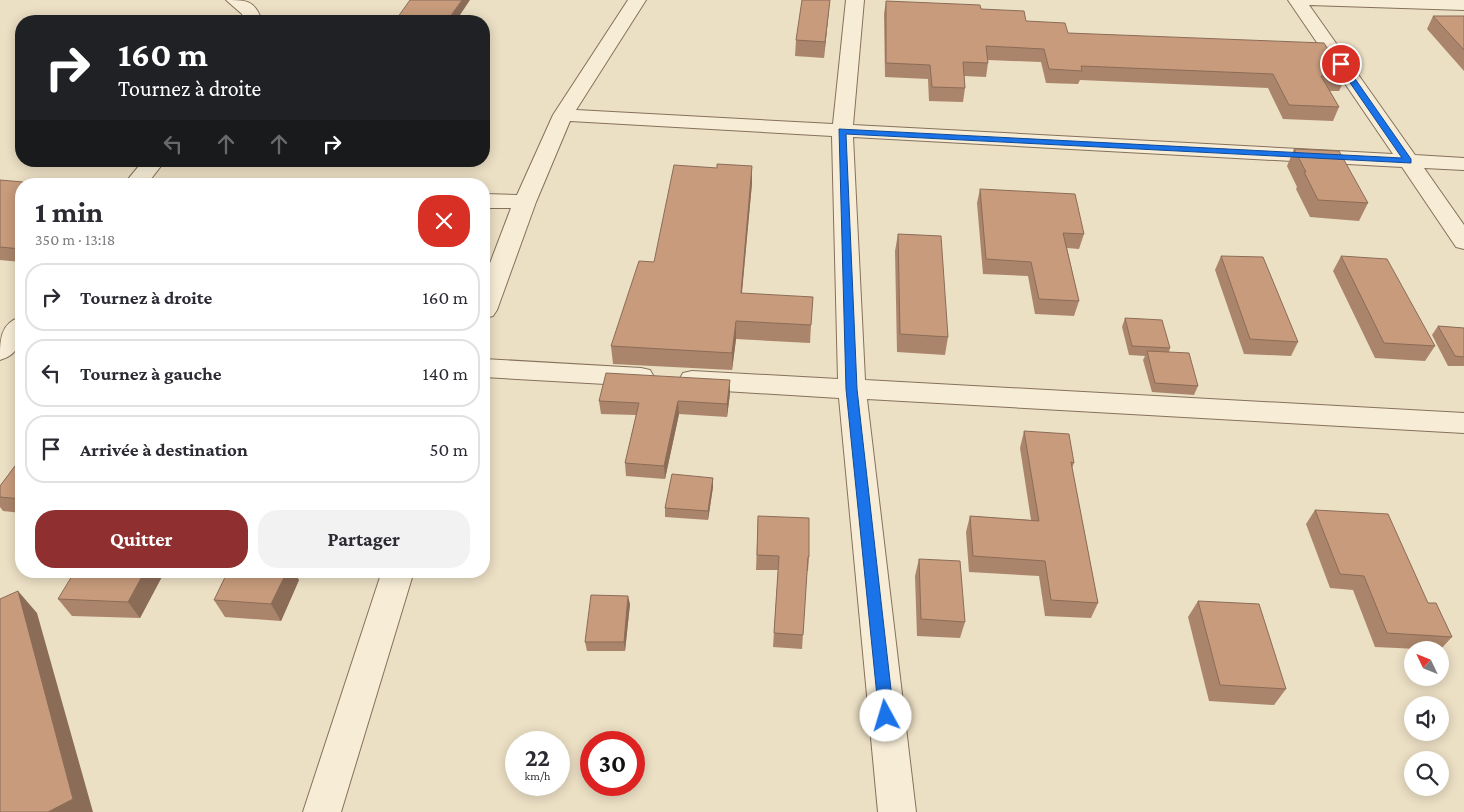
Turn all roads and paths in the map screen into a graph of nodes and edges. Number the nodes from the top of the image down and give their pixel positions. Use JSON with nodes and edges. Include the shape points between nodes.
{"nodes":[{"id":1,"x":235,"y":0,"type":"edge"},
{"id":2,"x":636,"y":0,"type":"edge"},
{"id":3,"x":854,"y":0,"type":"edge"},
{"id":4,"x":1297,"y":0,"type":"edge"},
{"id":5,"x":1304,"y":0,"type":"edge"},
{"id":6,"x":1325,"y":0,"type":"edge"},
{"id":7,"x":1464,"y":5,"type":"edge"},
{"id":8,"x":251,"y":15,"type":"edge"},
{"id":9,"x":563,"y":115,"type":"junction"},
{"id":10,"x":842,"y":131,"type":"junction"},
{"id":11,"x":1408,"y":161,"type":"junction"},
{"id":12,"x":1464,"y":164,"type":"edge"},
{"id":13,"x":150,"y":167,"type":"edge"},
{"id":14,"x":140,"y":178,"type":"edge"},
{"id":15,"x":490,"y":201,"type":"edge"},
{"id":16,"x":525,"y":202,"type":"junction"},
{"id":17,"x":1464,"y":242,"type":"edge"},
{"id":18,"x":490,"y":294,"type":"edge"},
{"id":19,"x":15,"y":332,"type":"edge"},
{"id":20,"x":0,"y":351,"type":"edge"},
{"id":21,"x":490,"y":368,"type":"edge"},
{"id":22,"x":852,"y":389,"type":"junction"},
{"id":23,"x":1464,"y":423,"type":"edge"},
{"id":24,"x":396,"y":578,"type":"edge"},
{"id":25,"x":322,"y":812,"type":"edge"},
{"id":26,"x":897,"y":812,"type":"edge"}],
"edges":[{"from":1,"to":8,"type":"street"},
{"from":2,"to":9,"type":"street"},
{"from":3,"to":10,"type":"street"},
{"from":4,"to":11,"type":"street"},
{"from":5,"to":6,"type":"street"},
{"from":6,"to":7,"type":"street"},
{"from":9,"to":10,"type":"street"},
{"from":9,"to":16,"type":"street"},
{"from":10,"to":11,"type":"street"},
{"from":10,"to":22,"type":"street"},
{"from":11,"to":12,"type":"street"},
{"from":11,"to":17,"type":"street"},
{"from":13,"to":14,"type":"street"},
{"from":15,"to":16,"type":"street"},
{"from":16,"to":18,"type":"street"},
{"from":19,"to":20,"type":"street"},
{"from":21,"to":22,"type":"street"},
{"from":22,"to":23,"type":"street"},
{"from":22,"to":26,"type":"street"},
{"from":24,"to":25,"type":"street"}]}
